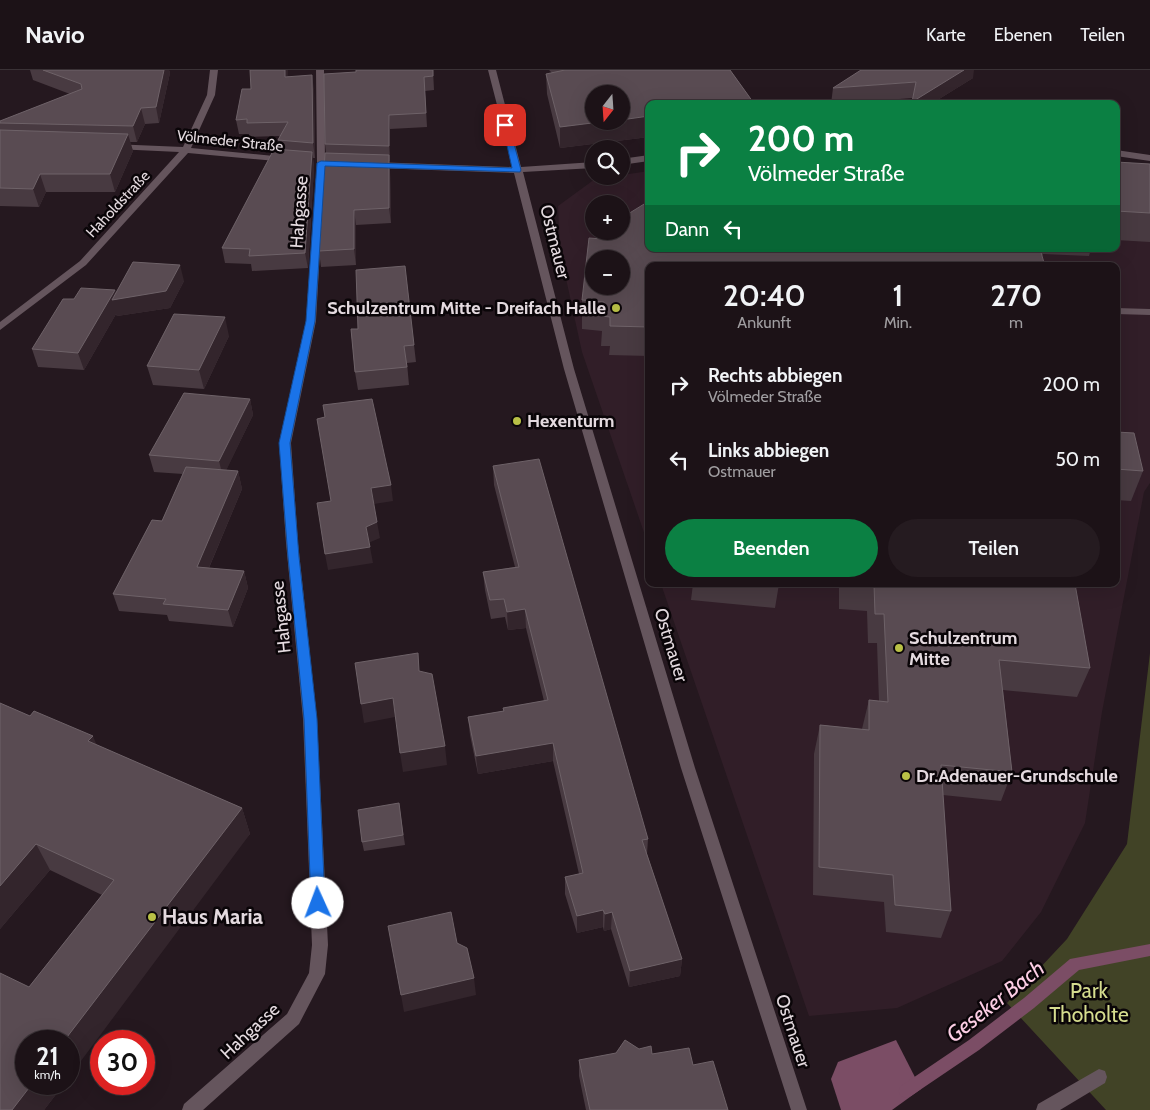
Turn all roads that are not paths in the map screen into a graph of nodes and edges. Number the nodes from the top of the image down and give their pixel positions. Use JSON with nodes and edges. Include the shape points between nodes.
{"nodes":[{"id":1,"x":214,"y":70,"type":"edge"},
{"id":2,"x":320,"y":70,"type":"edge"},
{"id":3,"x":492,"y":70,"type":"edge"},
{"id":4,"x":104,"y":146,"type":"edge"},
{"id":5,"x":186,"y":150,"type":"junction"},
{"id":6,"x":1120,"y":154,"type":"edge"},
{"id":7,"x":1150,"y":158,"type":"edge"},
{"id":8,"x":645,"y":159,"type":"edge"},
{"id":9,"x":292,"y":160,"type":"edge"},
{"id":10,"x":630,"y":161,"type":"edge"},
{"id":11,"x":360,"y":165,"type":"edge"},
{"id":12,"x":585,"y":166,"type":"edge"},
{"id":13,"x":517,"y":170,"type":"junction"},
{"id":14,"x":1120,"y":311,"type":"edge"},
{"id":15,"x":1150,"y":312,"type":"edge"},
{"id":16,"x":0,"y":327,"type":"edge"},
{"id":17,"x":1098,"y":1077,"type":"dead end"},
{"id":18,"x":190,"y":1110,"type":"edge"},
{"id":19,"x":799,"y":1110,"type":"edge"},
{"id":20,"x":1044,"y":1110,"type":"edge"}],
"edges":[{"from":1,"to":5,"type":"street","name":"Haholdstraße","via":[[211,95]]},
{"from":2,"to":18,"type":"street","name":"Hahgasse","via":[[321,163],[311,321],[285,443],[310,719],[320,946],[317,974],[293,1019]]},
{"from":3,"to":13,"type":"street","name":"Ostmauer"},
{"from":4,"to":5,"type":"street","name":"Völmeder Straße"},
{"from":5,"to":9,"type":"street","name":"Völmeder Straße"},
{"from":5,"to":16,"type":"street","name":"Haholdstraße","via":[[83,263]]},
{"from":6,"to":7,"type":"street"},
{"from":8,"to":10,"type":"street"},
{"from":11,"to":13,"type":"street"},
{"from":12,"to":13,"type":"street"},
{"from":13,"to":19,"type":"street","name":"Ostmauer","via":[[569,369],[666,695]]},
{"from":14,"to":15,"type":"street"},
{"from":17,"to":20,"type":"street"}]}
